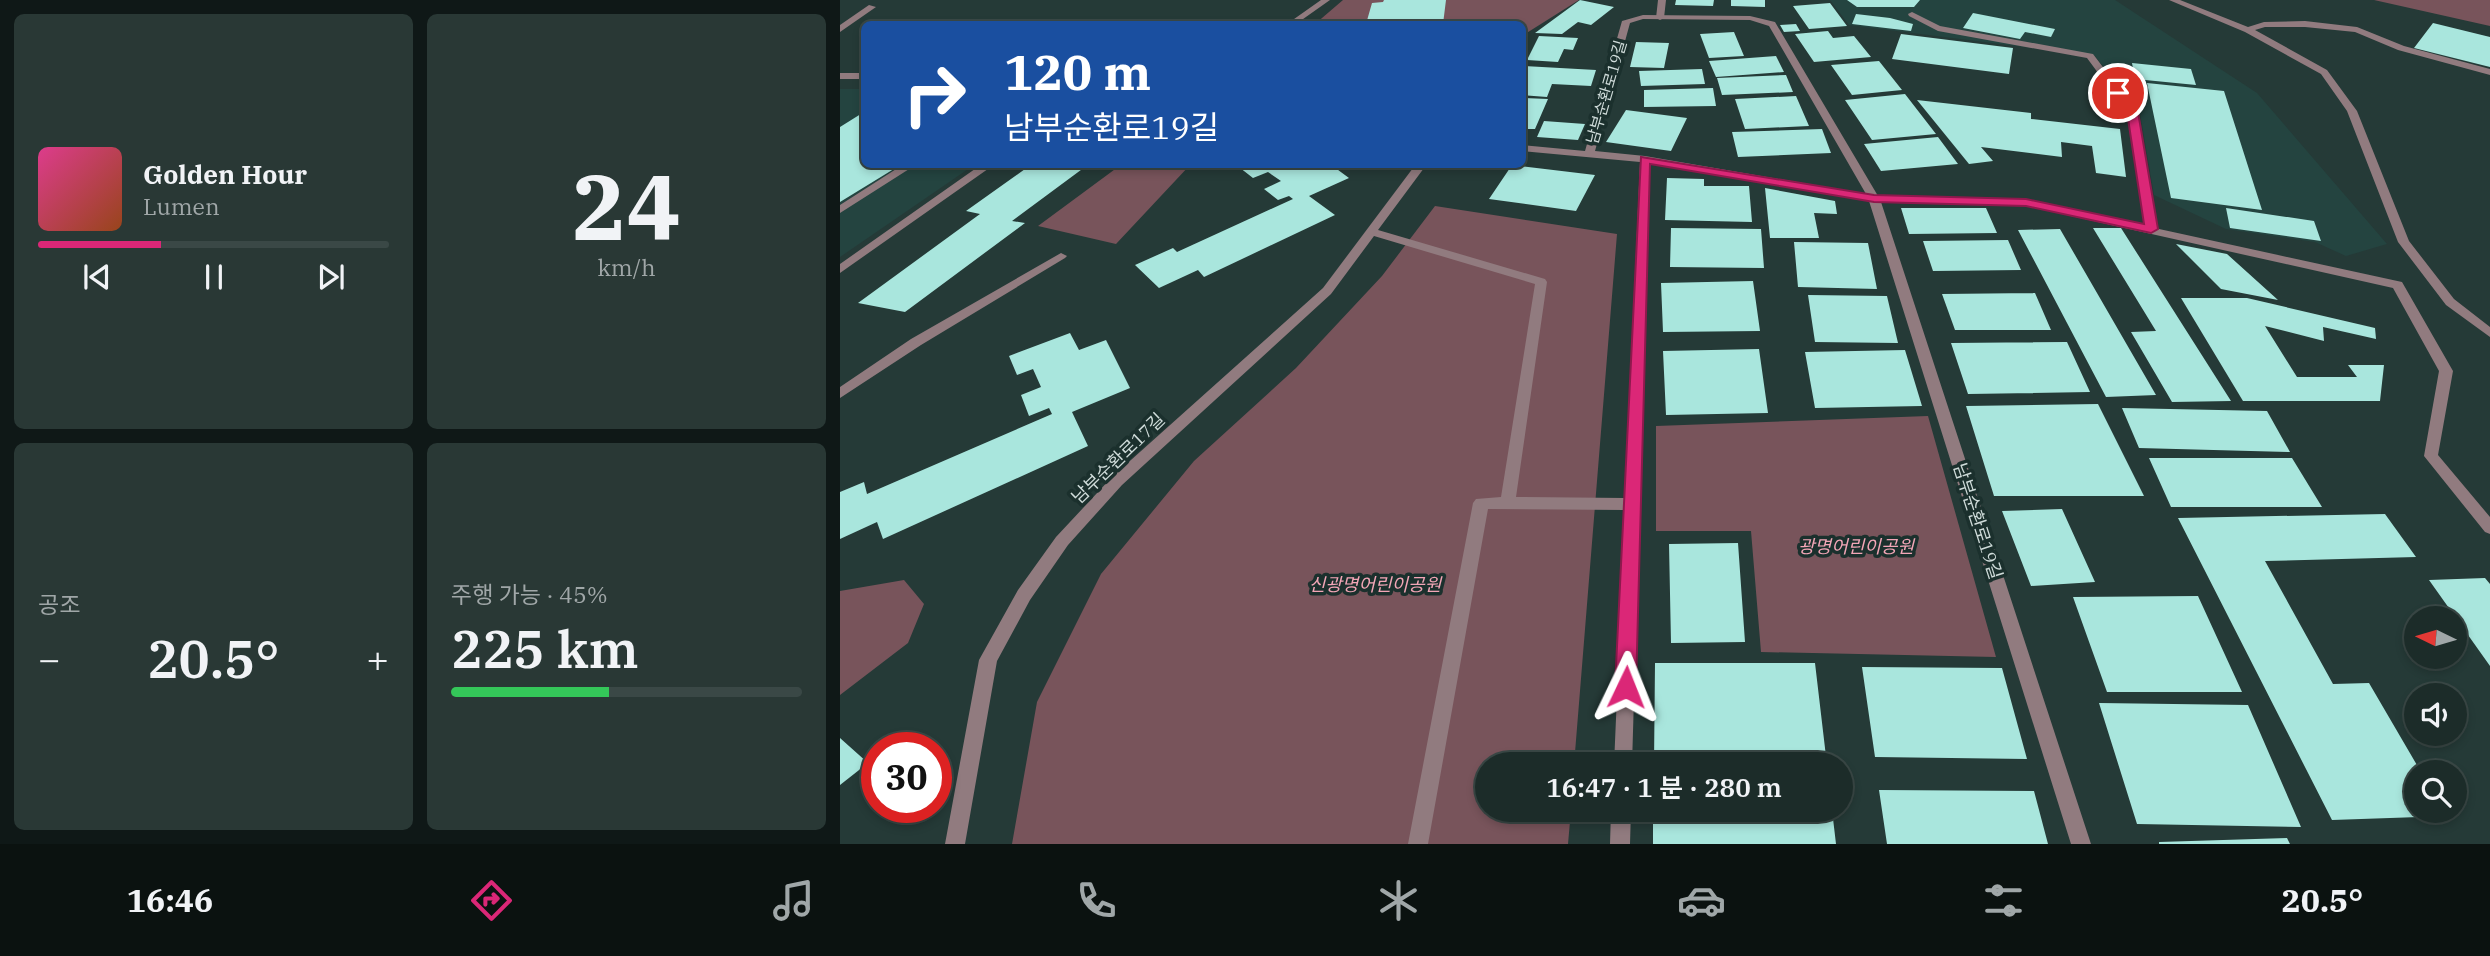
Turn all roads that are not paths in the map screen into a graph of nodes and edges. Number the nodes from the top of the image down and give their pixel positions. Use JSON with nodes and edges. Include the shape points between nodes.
{"nodes":[{"id":1,"x":1326,"y":0,"type":"edge"},
{"id":2,"x":1662,"y":0,"type":"edge"},
{"id":3,"x":2173,"y":0,"type":"edge"},
{"id":4,"x":872,"y":7,"type":"dead end"},
{"id":5,"x":1912,"y":14,"type":"dead end"},
{"id":6,"x":1660,"y":18,"type":"junction"},
{"id":7,"x":1294,"y":21,"type":"edge"},
{"id":8,"x":840,"y":29,"type":"edge"},
{"id":9,"x":2248,"y":30,"type":"junction"},
{"id":10,"x":2490,"y":72,"type":"edge"},
{"id":11,"x":840,"y":76,"type":"edge"},
{"id":12,"x":861,"y":76,"type":"edge"},
{"id":13,"x":1526,"y":148,"type":"edge"},
{"id":14,"x":1589,"y":154,"type":"junction"},
{"id":15,"x":1645,"y":159,"type":"junction"},
{"id":16,"x":906,"y":168,"type":"edge"},
{"id":17,"x":984,"y":168,"type":"edge"},
{"id":18,"x":1419,"y":168,"type":"edge"},
{"id":19,"x":1874,"y":199,"type":"junction"},
{"id":20,"x":840,"y":210,"type":"edge"},
{"id":21,"x":2151,"y":229,"type":"junction"},
{"id":22,"x":1371,"y":232,"type":"junction"},
{"id":23,"x":1061,"y":256,"type":"dead end"},
{"id":24,"x":840,"y":270,"type":"edge"},
{"id":25,"x":2490,"y":333,"type":"edge"},
{"id":26,"x":840,"y":393,"type":"edge"},
{"id":27,"x":1508,"y":503,"type":"junction"},
{"id":28,"x":1632,"y":504,"type":"junction"},
{"id":29,"x":2490,"y":528,"type":"edge"},
{"id":30,"x":1623,"y":752,"type":"edge"},
{"id":31,"x":1621,"y":822,"type":"edge"},
{"id":32,"x":955,"y":844,"type":"edge"},
{"id":33,"x":1418,"y":844,"type":"edge"},
{"id":34,"x":1620,"y":844,"type":"edge"},
{"id":35,"x":2081,"y":844,"type":"edge"}],
"edges":[{"from":1,"to":7,"type":"street"},
{"from":2,"to":6,"type":"street"},
{"from":3,"to":9,"type":"street"},
{"from":4,"to":8,"type":"street"},
{"from":5,"to":21,"type":"street","via":[[1938,28],[2090,56],[2132,112]]},
{"from":6,"to":14,"type":"street","name":"남부순환로19길","via":[[1626,22]]},
{"from":6,"to":19,"type":"street","name":"남부순환로19길","via":[[1750,18],[1772,24]]},
{"from":9,"to":10,"type":"street","via":[[2305,24],[2357,30],[2401,48]]},
{"from":9,"to":25,"type":"street","via":[[2324,72],[2352,111],[2404,243],[2450,302]]},
{"from":11,"to":12,"type":"street"},
{"from":13,"to":14,"type":"street","name":"남부순환로19길"},
{"from":14,"to":15,"type":"street","name":"남부순환로19길"},
{"from":15,"to":19,"type":"street","name":"남부순환로19길"},
{"from":15,"to":28,"type":"street"},
{"from":16,"to":20,"type":"street"},
{"from":17,"to":24,"type":"street"},
{"from":18,"to":22,"type":"street","name":"남부순환로17길"},
{"from":19,"to":21,"type":"street","name":"남부순환로19길","via":[[2026,203]]},
{"from":19,"to":35,"type":"street","name":"남부순환로19길"},
{"from":21,"to":29,"type":"street","name":"남부순환로19길","via":[[2398,285],[2446,371],[2431,456]]},
{"from":22,"to":27,"type":"street","via":[[1541,282]]},
{"from":22,"to":32,"type":"street","name":"남부순환로17길","via":[[1327,291],[1117,481],[1062,541],[1024,595],[988,660]]},
{"from":23,"to":26,"type":"street"},
{"from":27,"to":28,"type":"street"},
{"from":27,"to":33,"type":"street","via":[[1481,503]]},
{"from":28,"to":30,"type":"street"},
{"from":31,"to":34,"type":"street"}]}
